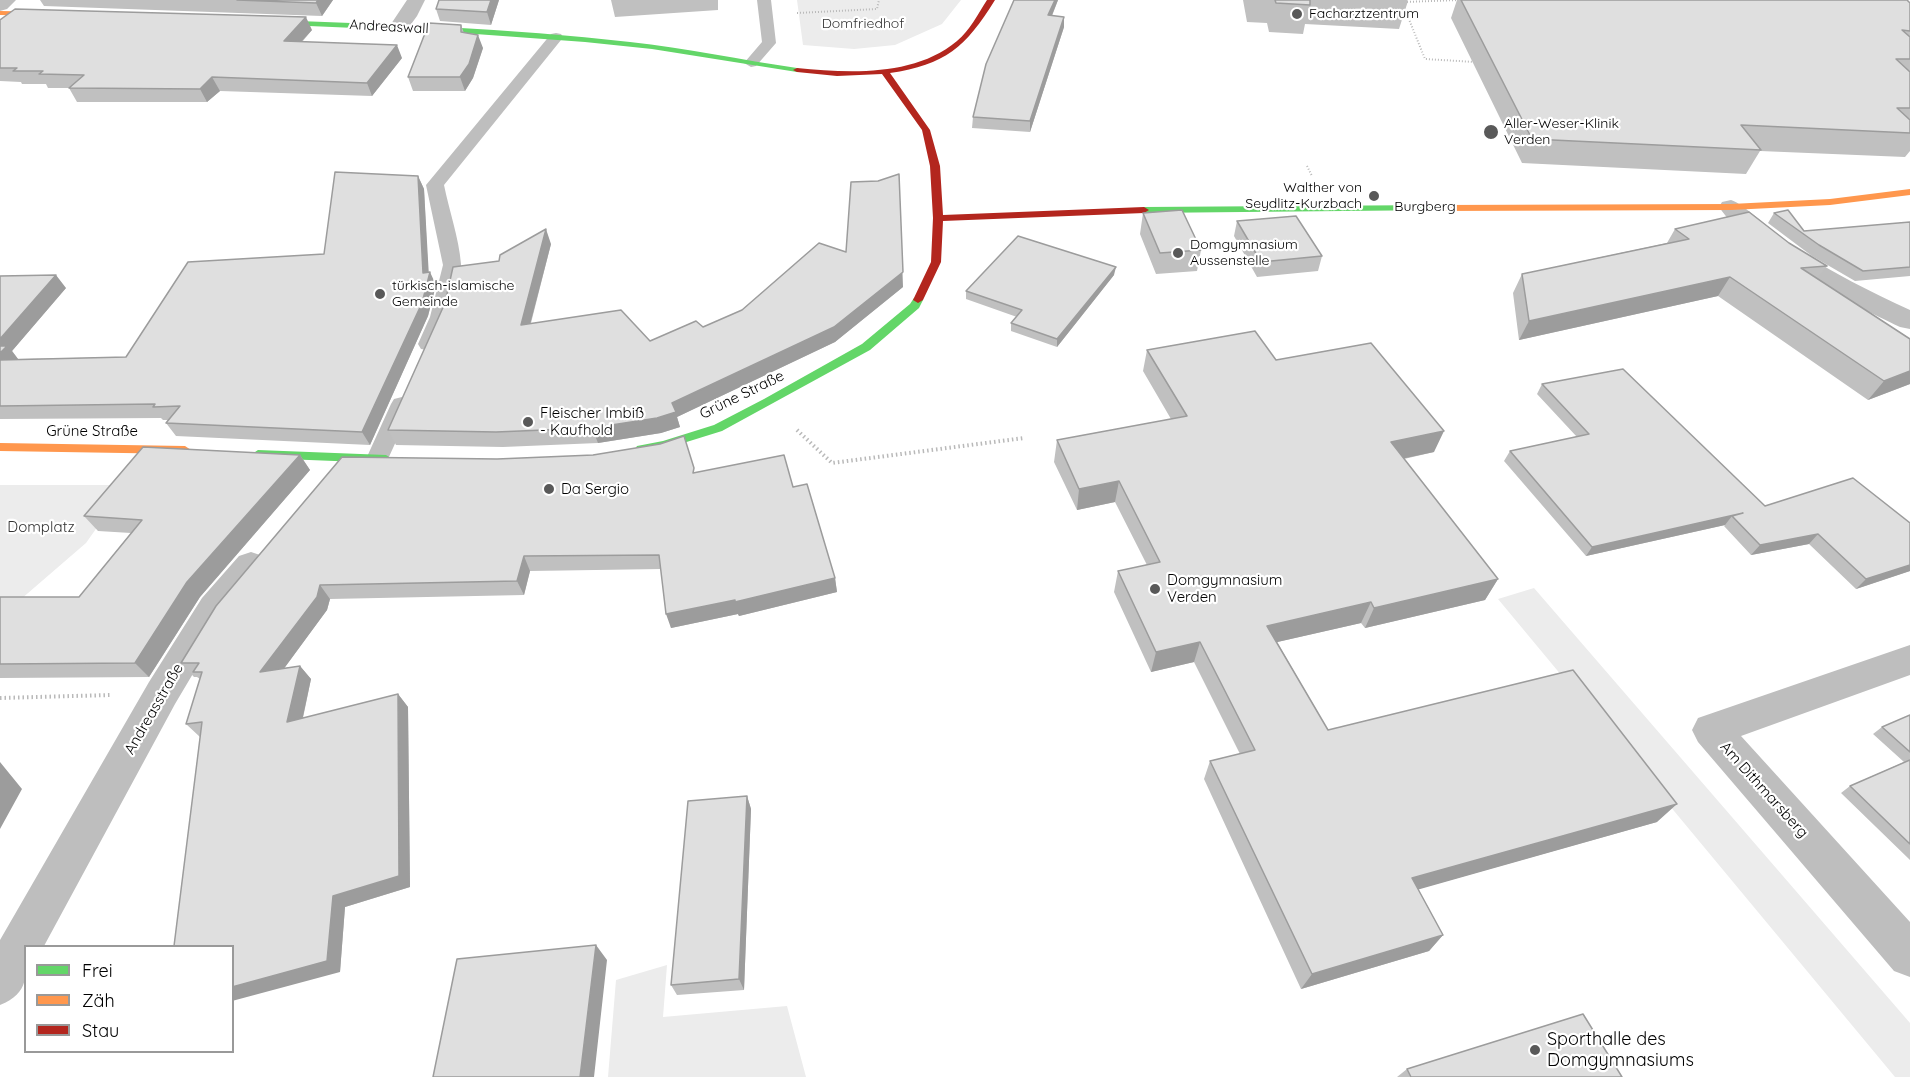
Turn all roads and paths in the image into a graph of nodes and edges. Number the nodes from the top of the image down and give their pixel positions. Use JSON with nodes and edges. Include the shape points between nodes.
{"nodes":[{"id":1,"x":7,"y":0,"type":"edge"},
{"id":2,"x":416,"y":0,"type":"edge"},
{"id":3,"x":879,"y":0,"type":"edge"},
{"id":4,"x":991,"y":0,"type":"edge"},
{"id":5,"x":1464,"y":0,"type":"edge"},
{"id":6,"x":0,"y":5,"type":"edge"},
{"id":7,"x":765,"y":7,"type":"edge"},
{"id":8,"x":0,"y":13,"type":"edge"},
{"id":9,"x":75,"y":15,"type":"edge"},
{"id":10,"x":249,"y":21,"type":"edge"},
{"id":11,"x":399,"y":27,"type":"junction"},
{"id":12,"x":556,"y":37,"type":"junction"},
{"id":13,"x":1483,"y":62,"type":"edge"},
{"id":14,"x":751,"y":63,"type":"junction"},
{"id":15,"x":883,"y":70,"type":"junction"},
{"id":16,"x":1910,"y":192,"type":"edge"},
{"id":17,"x":1731,"y":207,"type":"junction"},
{"id":18,"x":938,"y":218,"type":"junction"},
{"id":19,"x":1910,"y":321,"type":"edge"},
{"id":20,"x":421,"y":360,"type":"edge"},
{"id":21,"x":407,"y":392,"type":"edge"},
{"id":22,"x":768,"y":402,"type":"junction"},
{"id":23,"x":1024,"y":438,"type":"dead end"},
{"id":24,"x":0,"y":447,"type":"edge"},
{"id":25,"x":631,"y":450,"type":"edge"},
{"id":26,"x":200,"y":451,"type":"edge"},
{"id":27,"x":247,"y":454,"type":"edge"},
{"id":28,"x":341,"y":458,"type":"junction"},
{"id":29,"x":377,"y":459,"type":"junction"},
{"id":30,"x":400,"y":459,"type":"edge"},
{"id":31,"x":316,"y":487,"type":"edge"},
{"id":32,"x":272,"y":539,"type":"edge"},
{"id":33,"x":1910,"y":660,"type":"edge"},
{"id":34,"x":162,"y":693,"type":"junction"},
{"id":35,"x":0,"y":698,"type":"edge"},
{"id":36,"x":1910,"y":955,"type":"edge"},
{"id":37,"x":0,"y":983,"type":"edge"}],
"edges":[{"from":1,"to":6,"type":"street"},
{"from":2,"to":11,"type":"street"},
{"from":3,"to":7,"type":"path","via":[[877,9]]},
{"from":4,"to":15,"type":"street","name":"Andreaswall","via":[[972,31],[950,51],[927,61]]},
{"from":5,"to":13,"type":"path","via":[[1402,2],[1425,59]]},
{"from":7,"to":14,"type":"lane","via":[[769,43]]},
{"from":8,"to":9,"type":"street"},
{"from":10,"to":11,"type":"street","name":"Andreaswall"},
{"from":11,"to":12,"type":"street","name":"Andreaswall"},
{"from":12,"to":14,"type":"street","name":"Andreaswall","via":[[654,47]]},
{"from":12,"to":20,"type":"lane","via":[[435,185],[452,265],[440,317]]},
{"from":14,"to":15,"type":"street","name":"Andreaswall","via":[[825,73]]},
{"from":15,"to":18,"type":"street","name":"Grüne Straße","via":[[926,130],[935,166]]},
{"from":16,"to":17,"type":"street","name":"Burgberg","via":[[1830,202]]},
{"from":17,"to":18,"type":"street","name":"Burgberg","via":[[1161,209]]},
{"from":17,"to":19,"type":"street","via":[[1804,264]]},
{"from":18,"to":22,"type":"street","name":"Grüne Straße","via":[[936,262],[915,306],[866,347]]},
{"from":21,"to":29,"type":"lane"},
{"from":22,"to":23,"type":"path","via":[[832,463]]},
{"from":22,"to":25,"type":"street","name":"Grüne Straße","via":[[718,428],[664,445]]},
{"from":24,"to":26,"type":"street","name":"Grüne Straße"},
{"from":27,"to":28,"type":"street"},
{"from":28,"to":29,"type":"street"},
{"from":28,"to":31,"type":"street"},
{"from":29,"to":30,"type":"street"},
{"from":32,"to":34,"type":"street","name":"Andreasstraße","via":[[214,608]]},
{"from":33,"to":36,"type":"street","name":"Am Dithmarsberg","via":[[1711,730]]},
{"from":34,"to":35,"type":"path"},
{"from":34,"to":37,"type":"street","name":"Andreasstraße"}]}
